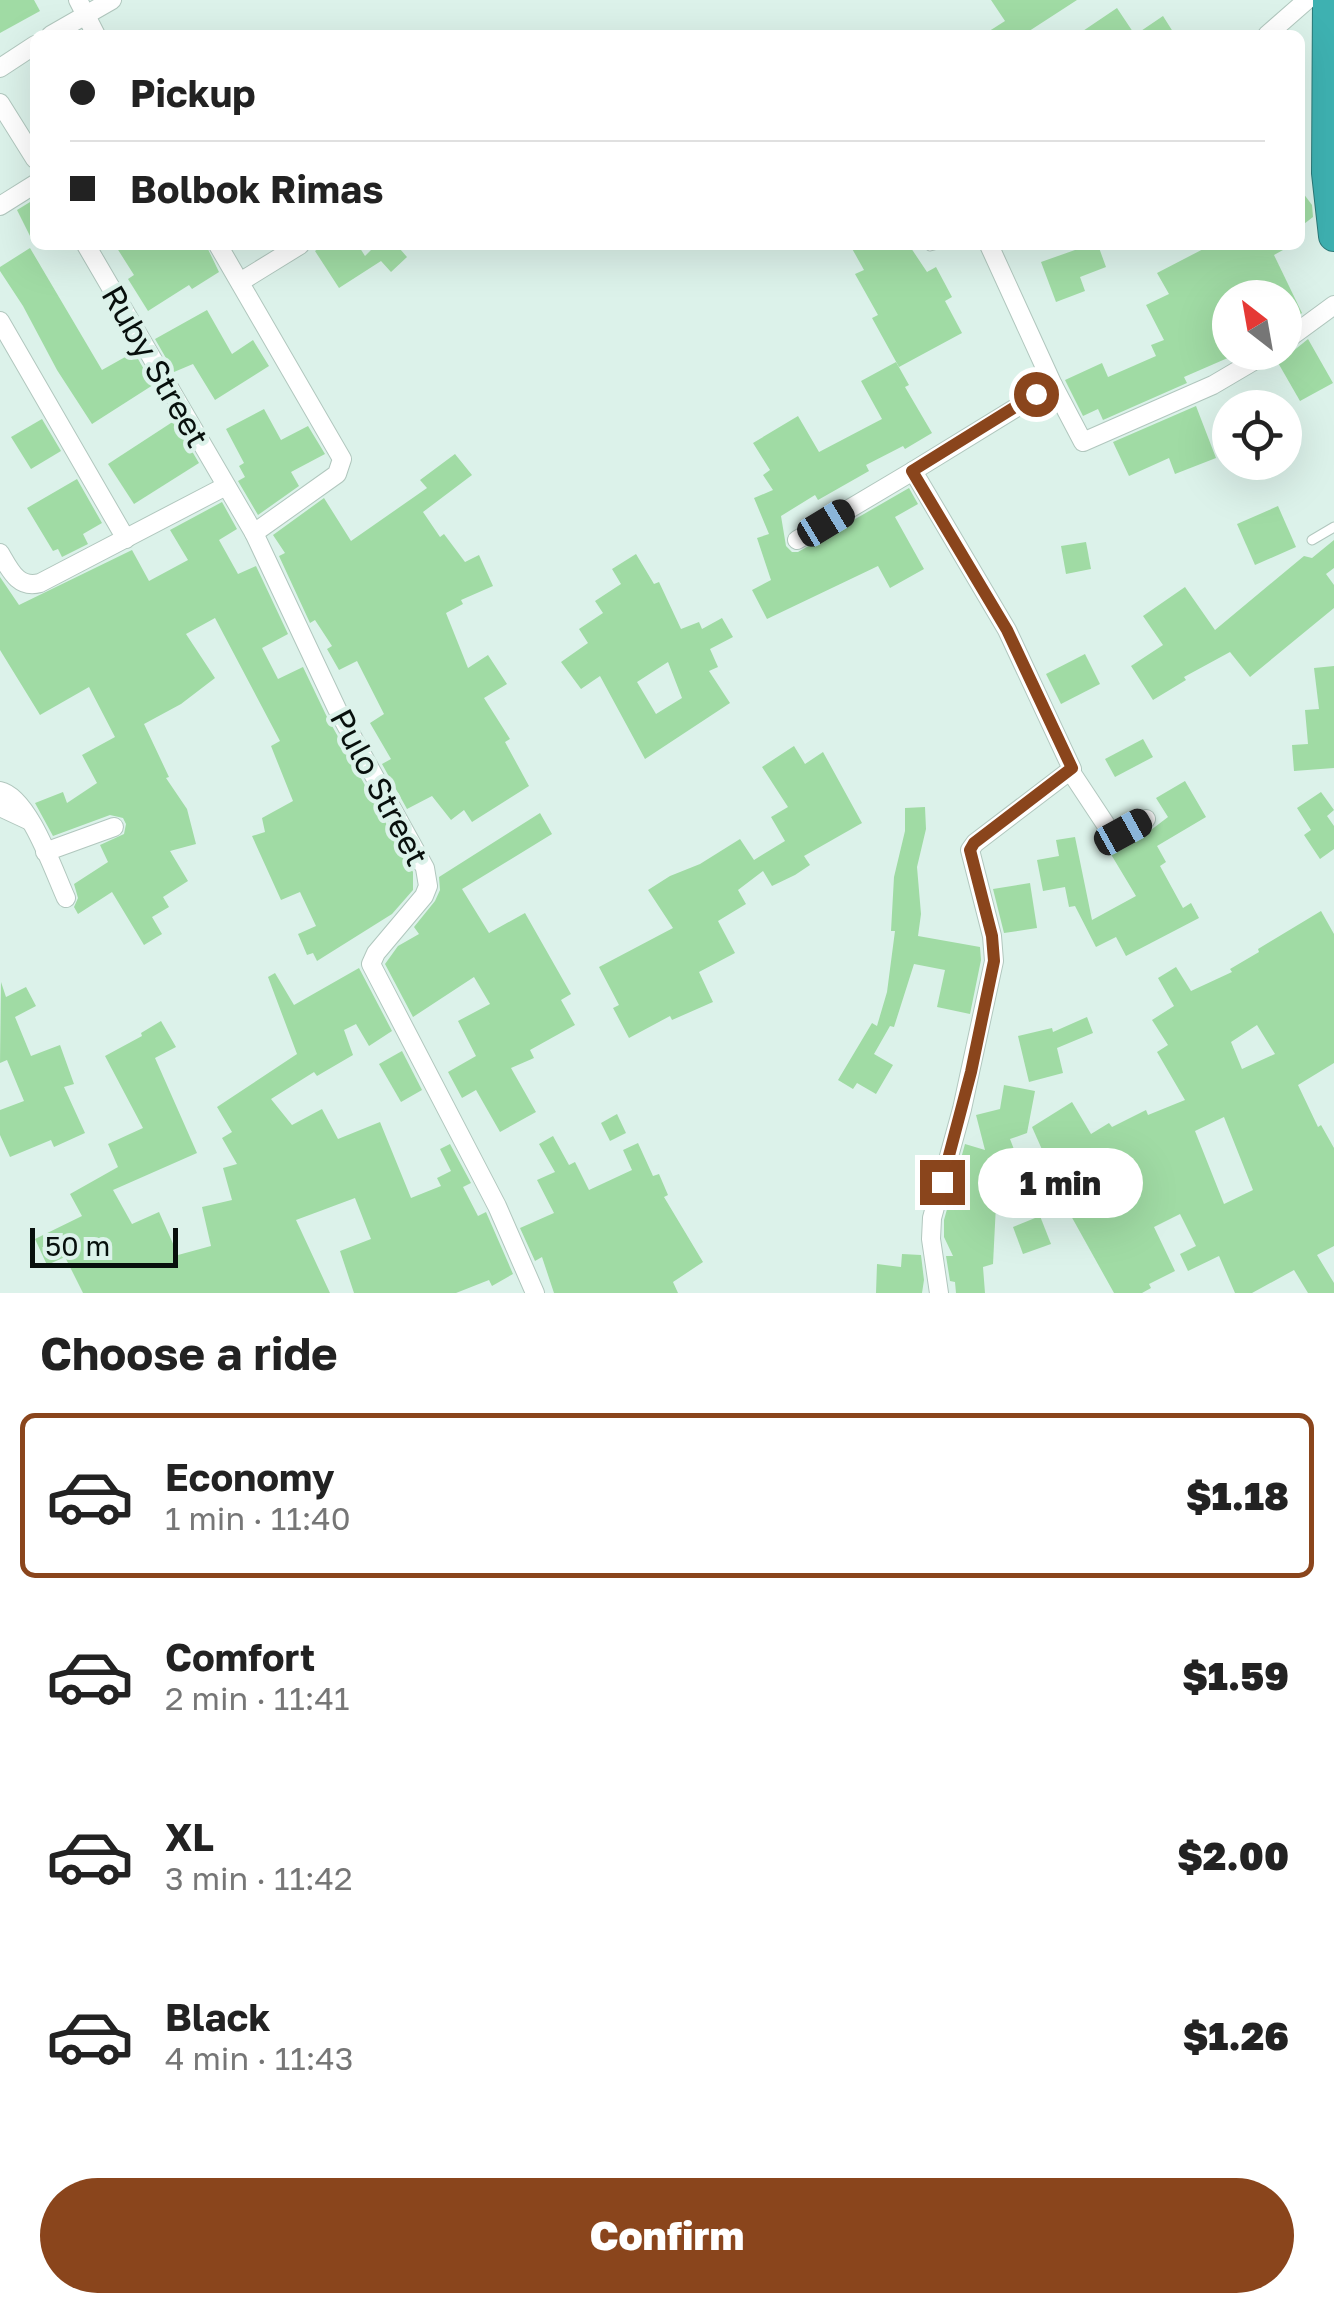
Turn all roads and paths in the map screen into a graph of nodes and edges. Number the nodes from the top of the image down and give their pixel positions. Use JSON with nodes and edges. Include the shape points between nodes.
{"nodes":[{"id":1,"x":112,"y":0,"type":"edge"},
{"id":2,"x":1307,"y":0,"type":"edge"},
{"id":3,"x":1328,"y":0,"type":"edge"},
{"id":4,"x":81,"y":7,"type":"edge"},
{"id":5,"x":56,"y":30,"type":"edge"},
{"id":6,"x":93,"y":30,"type":"edge"},
{"id":7,"x":1273,"y":30,"type":"edge"},
{"id":8,"x":30,"y":48,"type":"edge"},
{"id":9,"x":0,"y":68,"type":"edge"},
{"id":10,"x":0,"y":103,"type":"edge"},
{"id":11,"x":30,"y":151,"type":"edge"},
{"id":12,"x":30,"y":187,"type":"edge"},
{"id":13,"x":0,"y":206,"type":"edge"},
{"id":14,"x":1334,"y":236,"type":"edge"},
{"id":15,"x":89,"y":250,"type":"edge"},
{"id":16,"x":221,"y":250,"type":"edge"},
{"id":17,"x":292,"y":250,"type":"edge"},
{"id":18,"x":991,"y":250,"type":"edge"},
{"id":19,"x":240,"y":282,"type":"junction"},
{"id":20,"x":1334,"y":305,"type":"edge"},
{"id":21,"x":0,"y":321,"type":"edge"},
{"id":22,"x":1302,"y":329,"type":"edge"},
{"id":23,"x":1239,"y":370,"type":"edge"},
{"id":24,"x":1053,"y":385,"type":"junction"},
{"id":25,"x":912,"y":471,"type":"junction"},
{"id":26,"x":226,"y":486,"type":"junction"},
{"id":27,"x":1334,"y":528,"type":"edge"},
{"id":28,"x":254,"y":533,"type":"junction"},
{"id":29,"x":126,"y":539,"type":"junction"},
{"id":30,"x":797,"y":540,"type":"dead end"},
{"id":31,"x":1312,"y":540,"type":"dead end"},
{"id":32,"x":0,"y":553,"type":"edge"},
{"id":33,"x":1070,"y":772,"type":"junction"},
{"id":34,"x":0,"y":791,"type":"edge"},
{"id":35,"x":0,"y":807,"type":"edge"},
{"id":36,"x":1146,"y":819,"type":"dead end"},
{"id":37,"x":30,"y":821,"type":"junction"},
{"id":38,"x":114,"y":827,"type":"dead end"},
{"id":39,"x":44,"y":852,"type":"junction"},
{"id":40,"x":66,"y":898,"type":"dead end"},
{"id":41,"x":535,"y":1293,"type":"edge"},
{"id":42,"x":939,"y":1293,"type":"edge"}],
"edges":[{"from":1,"to":4,"type":"street"},
{"from":2,"to":7,"type":"street"},
{"from":3,"to":14,"type":"highway","via":[[1327,173]]},
{"from":4,"to":5,"type":"street"},
{"from":4,"to":6,"type":"street"},
{"from":8,"to":9,"type":"street"},
{"from":10,"to":11,"type":"street"},
{"from":12,"to":13,"type":"street"},
{"from":15,"to":26,"type":"street","name":"Ruby Street"},
{"from":16,"to":19,"type":"street"},
{"from":17,"to":19,"type":"street"},
{"from":18,"to":24,"type":"street"},
{"from":19,"to":28,"type":"street","via":[[342,459],[337,474]]},
{"from":20,"to":22,"type":"street"},
{"from":21,"to":29,"type":"street"},
{"from":23,"to":24,"type":"street","via":[[1083,442]]},
{"from":24,"to":25,"type":"street"},
{"from":25,"to":30,"type":"street"},
{"from":25,"to":33,"type":"street","via":[[1007,630]]},
{"from":26,"to":28,"type":"street","name":"Pulo Street"},
{"from":26,"to":29,"type":"street"},
{"from":27,"to":31,"type":"lane"},
{"from":28,"to":41,"type":"street","name":"Pulo Street","via":[[337,708],[425,868],[424,896],[376,952],[373,972],[498,1206]]},
{"from":29,"to":32,"type":"street","via":[[40,584],[16,578]]},
{"from":33,"to":36,"type":"street","via":[[1112,834]]},
{"from":33,"to":42,"type":"street","via":[[970,850],[994,961],[932,1218]]},
{"from":34,"to":37,"type":"street","via":[[16,798]]},
{"from":35,"to":37,"type":"street"},
{"from":37,"to":39,"type":"street"},
{"from":38,"to":39,"type":"street"},
{"from":39,"to":40,"type":"street"}]}
